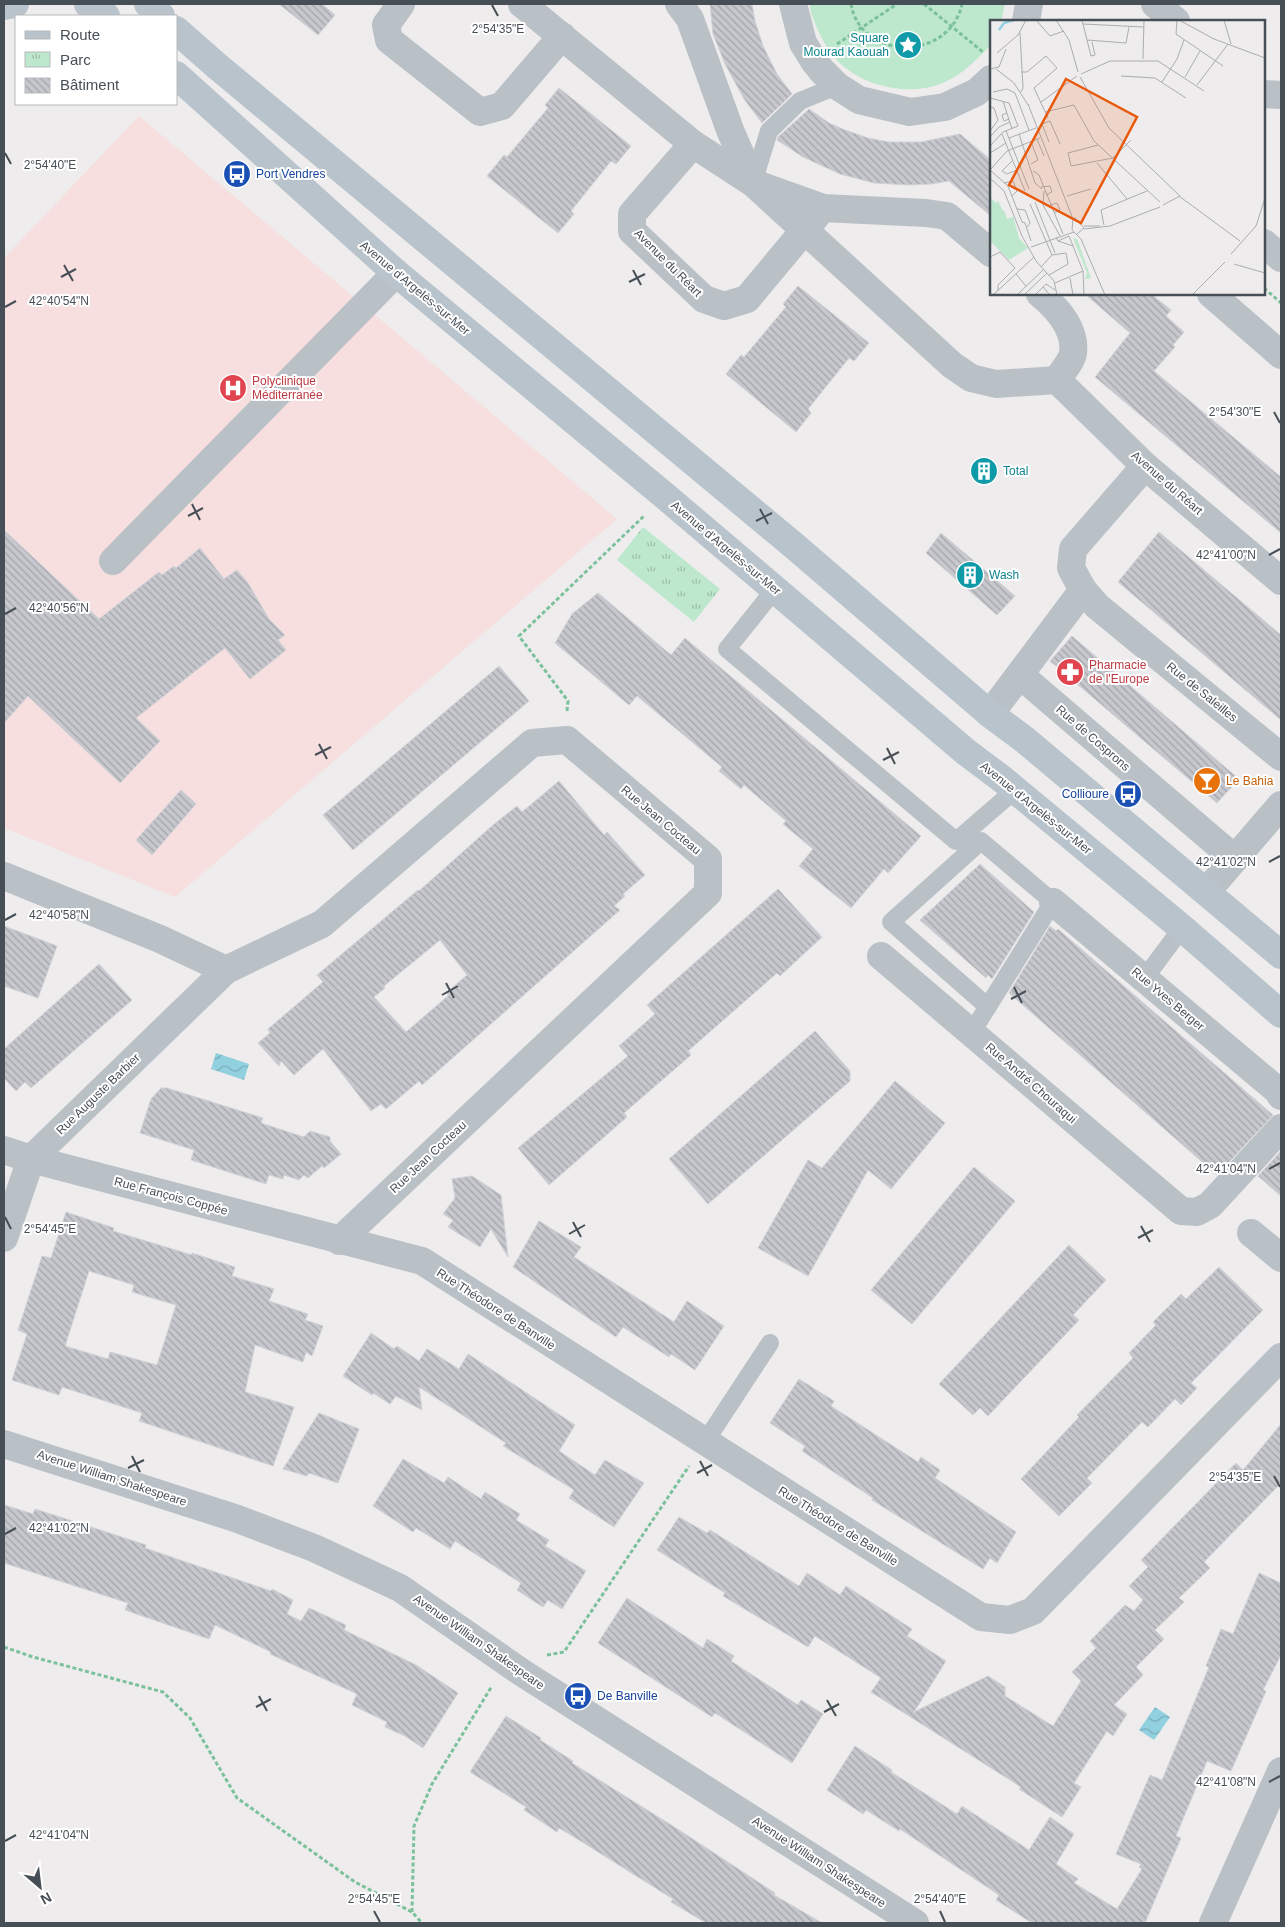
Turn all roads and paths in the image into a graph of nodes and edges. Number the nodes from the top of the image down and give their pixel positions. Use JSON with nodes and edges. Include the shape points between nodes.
{"nodes":[{"id":1,"x":15,"y":4,"type":"edge"},
{"id":2,"x":88,"y":4,"type":"edge"},
{"id":3,"x":148,"y":4,"type":"edge"},
{"id":4,"x":402,"y":4,"type":"edge"},
{"id":5,"x":522,"y":4,"type":"edge"},
{"id":6,"x":679,"y":4,"type":"edge"},
{"id":7,"x":793,"y":4,"type":"edge"},
{"id":8,"x":851,"y":4,"type":"edge"},
{"id":9,"x":897,"y":4,"type":"edge"},
{"id":10,"x":924,"y":4,"type":"edge"},
{"id":11,"x":962,"y":4,"type":"edge"},
{"id":12,"x":1029,"y":4,"type":"edge"},
{"id":13,"x":1155,"y":4,"type":"edge"},
{"id":14,"x":4,"y":6,"type":"edge"},
{"id":15,"x":105,"y":15,"type":"edge"},
{"id":16,"x":160,"y":15,"type":"edge"},
{"id":17,"x":1026,"y":20,"type":"edge"},
{"id":18,"x":1175,"y":20,"type":"edge"},
{"id":19,"x":952,"y":27,"type":"junction"},
{"id":20,"x":862,"y":28,"type":"junction"},
{"id":21,"x":178,"y":32,"type":"edge"},
{"id":22,"x":562,"y":36,"type":"junction"},
{"id":23,"x":985,"y":53,"type":"dead end"},
{"id":24,"x":814,"y":60,"type":"junction"},
{"id":25,"x":178,"y":77,"type":"edge"},
{"id":26,"x":837,"y":86,"type":"junction"},
{"id":27,"x":987,"y":92,"type":"edge"},
{"id":28,"x":1265,"y":94,"type":"edge"},
{"id":29,"x":1281,"y":95,"type":"edge"},
{"id":30,"x":693,"y":144,"type":"junction"},
{"id":31,"x":754,"y":184,"type":"junction"},
{"id":32,"x":823,"y":208,"type":"junction"},
{"id":33,"x":804,"y":229,"type":"junction"},
{"id":34,"x":1265,"y":244,"type":"edge"},
{"id":35,"x":990,"y":252,"type":"edge"},
{"id":36,"x":1281,"y":258,"type":"edge"},
{"id":37,"x":396,"y":273,"type":"junction"},
{"id":38,"x":1265,"y":289,"type":"edge"},
{"id":39,"x":1041,"y":295,"type":"edge"},
{"id":40,"x":1211,"y":295,"type":"edge"},
{"id":41,"x":1281,"y":303,"type":"edge"},
{"id":42,"x":1281,"y":355,"type":"edge"},
{"id":43,"x":1057,"y":380,"type":"junction"},
{"id":44,"x":1145,"y":466,"type":"junction"},
{"id":45,"x":665,"y":496,"type":"junction"},
{"id":46,"x":113,"y":561,"type":"dead end"},
{"id":47,"x":1281,"y":581,"type":"edge"},
{"id":48,"x":775,"y":589,"type":"junction"},
{"id":49,"x":1083,"y":590,"type":"junction"},
{"id":50,"x":1020,"y":675,"type":"junction"},
{"id":51,"x":990,"y":714,"type":"junction"},
{"id":52,"x":567,"y":740,"type":"junction"},
{"id":53,"x":1281,"y":757,"type":"edge"},
{"id":54,"x":1015,"y":790,"type":"junction"},
{"id":55,"x":1281,"y":805,"type":"edge"},
{"id":56,"x":1234,"y":859,"type":"junction"},
{"id":57,"x":4,"y":876,"type":"edge"},
{"id":58,"x":1207,"y":892,"type":"junction"},
{"id":59,"x":1053,"y":902,"type":"junction"},
{"id":60,"x":1182,"y":928,"type":"junction"},
{"id":61,"x":1281,"y":955,"type":"edge"},
{"id":62,"x":881,"y":956,"type":"dead end"},
{"id":63,"x":226,"y":970,"type":"junction"},
{"id":64,"x":1144,"y":979,"type":"junction"},
{"id":65,"x":988,"y":1007,"type":"junction"},
{"id":66,"x":1281,"y":1014,"type":"edge"},
{"id":67,"x":972,"y":1032,"type":"junction"},
{"id":68,"x":1281,"y":1096,"type":"edge"},
{"id":69,"x":1281,"y":1128,"type":"edge"},
{"id":70,"x":4,"y":1150,"type":"edge"},
{"id":71,"x":31,"y":1159,"type":"junction"},
{"id":72,"x":1251,"y":1233,"type":"dead end"},
{"id":73,"x":4,"y":1238,"type":"edge"},
{"id":74,"x":339,"y":1241,"type":"junction"},
{"id":75,"x":1281,"y":1258,"type":"edge"},
{"id":76,"x":770,"y":1343,"type":"dead end"},
{"id":77,"x":1281,"y":1357,"type":"edge"},
{"id":78,"x":705,"y":1442,"type":"junction"},
{"id":79,"x":4,"y":1444,"type":"edge"},
{"id":80,"x":4,"y":1647,"type":"edge"},
{"id":81,"x":507,"y":1663,"type":"junction"},
{"id":82,"x":1281,"y":1771,"type":"edge"},
{"id":83,"x":412,"y":1912,"type":"junction"},
{"id":84,"x":422,"y":1923,"type":"edge"},
{"id":85,"x":914,"y":1923,"type":"edge"},
{"id":86,"x":1213,"y":1923,"type":"edge"}],
"edges":[{"from":1,"to":14,"type":"main road"},
{"from":2,"to":15,"type":"main road"},
{"from":3,"to":16,"type":"main road"},
{"from":4,"to":22,"type":"street","via":[[386,25],[389,40],[480,112],[502,106]]},
{"from":5,"to":22,"type":"street"},
{"from":6,"to":31,"type":"street","via":[[690,18],[730,130]]},
{"from":7,"to":24,"type":"street","via":[[803,43]]},
{"from":8,"to":20,"type":"path"},
{"from":9,"to":20,"type":"path"},
{"from":10,"to":19,"type":"path"},
{"from":11,"to":19,"type":"path"},
{"from":12,"to":17,"type":"street"},
{"from":13,"to":18,"type":"street"},
{"from":19,"to":20,"type":"path","via":[[924,46],[907,48],[890,46]]},
{"from":19,"to":23,"type":"path"},
{"from":20,"to":24,"type":"path"},
{"from":21,"to":51,"type":"main road","via":[[792,544]]},
{"from":22,"to":30,"type":"street"},
{"from":24,"to":26,"type":"street"},
{"from":25,"to":37,"type":"main road","name":"Avenue d'Argelès-sur-Mer"},
{"from":26,"to":27,"type":"street","via":[[859,100],[910,112],[945,107]]},
{"from":26,"to":31,"type":"lane","via":[[800,101],[769,131]]},
{"from":28,"to":29,"type":"street"},
{"from":30,"to":31,"type":"street"},
{"from":30,"to":33,"type":"street","name":"Avenue du Réart","via":[[632,214],[632,231],[704,299],[724,306],[747,299]]},
{"from":31,"to":32,"type":"street"},
{"from":31,"to":33,"type":"street"},
{"from":32,"to":33,"type":"street","name":"Avenue du Réart"},
{"from":32,"to":35,"type":"street","via":[[946,216]]},
{"from":33,"to":43,"type":"street","via":[[952,365],[971,378],[996,384]]},
{"from":34,"to":36,"type":"street"},
{"from":37,"to":45,"type":"main road","name":"Avenue d'Argelès-sur-Mer"},
{"from":37,"to":46,"type":"street"},
{"from":38,"to":41,"type":"path"},
{"from":39,"to":43,"type":"street","via":[[1071,330],[1073,355]]},
{"from":40,"to":42,"type":"street"},
{"from":43,"to":44,"type":"street","name":"Avenue du Réart"},
{"from":44,"to":47,"type":"street","name":"Avenue du Réart"},
{"from":44,"to":49,"type":"street","name":"Rue de Saleilles","via":[[1073,549],[1071,568]]},
{"from":45,"to":48,"type":"main road","name":"Avenue d'Argelès-sur-Mer"},
{"from":45,"to":52,"type":"path","via":[[519,636],[568,701]]},
{"from":48,"to":54,"type":"main road","name":"Avenue d'Argelès-sur-Mer"},
{"from":48,"to":54,"type":"lane","via":[[727,649],[956,841]]},
{"from":49,"to":50,"type":"street"},
{"from":49,"to":53,"type":"street","name":"Rue de Saleilles","via":[[1097,606]]},
{"from":50,"to":51,"type":"street"},
{"from":50,"to":56,"type":"street","name":"Rue de Cosprons"},
{"from":51,"to":58,"type":"main road"},
{"from":52,"to":63,"type":"street","via":[[532,743],[322,924]]},
{"from":52,"to":74,"type":"street","name":"Rue Jean Cocteau","via":[[708,859],[708,893]]},
{"from":54,"to":60,"type":"main road","name":"Avenue d'Argelès-sur-Mer"},
{"from":55,"to":56,"type":"street"},
{"from":56,"to":58,"type":"street"},
{"from":57,"to":63,"type":"street","via":[[160,939]]},
{"from":58,"to":61,"type":"main road"},
{"from":59,"to":64,"type":"street","name":"Rue Yves Berger"},
{"from":59,"to":65,"type":"lane"},
{"from":59,"to":65,"type":"lane","via":[[981,841],[891,922]]},
{"from":60,"to":64,"type":"lane"},
{"from":60,"to":66,"type":"main road","name":"Avenue d'Argelès-sur-Mer"},
{"from":62,"to":67,"type":"street","name":"Rue André Chouraqui"},
{"from":63,"to":71,"type":"street","name":"Rue Auguste Barbier"},
{"from":64,"to":68,"type":"street","name":"Rue Yves Berger"},
{"from":65,"to":67,"type":"lane"},
{"from":67,"to":69,"type":"street","name":"Rue André Chouraqui","via":[[1181,1211],[1197,1212],[1210,1205]]},
{"from":70,"to":71,"type":"street","name":"Rue François Coppée"},
{"from":71,"to":73,"type":"street","name":"Rue Auguste Barbier"},
{"from":71,"to":74,"type":"street","name":"Rue François Coppée"},
{"from":72,"to":75,"type":"street"},
{"from":74,"to":78,"type":"street","name":"Rue Théodore de Banville","via":[[422,1261]]},
{"from":76,"to":78,"type":"lane"},
{"from":77,"to":78,"type":"street","name":"Rue Théodore de Banville","via":[[1033,1611],[1010,1620],[981,1617]]},
{"from":78,"to":81,"type":"path","via":[[564,1652]]},
{"from":79,"to":81,"type":"street","name":"Avenue William Shakespeare","via":[[235,1518],[314,1548],[400,1588]]},
{"from":80,"to":83,"type":"path","via":[[163,1692],[190,1718],[237,1798],[355,1882]]},
{"from":81,"to":83,"type":"path","via":[[432,1784],[414,1826]]},
{"from":81,"to":85,"type":"street","name":"Avenue William Shakespeare"},
{"from":82,"to":86,"type":"street"},
{"from":83,"to":84,"type":"path"}]}
